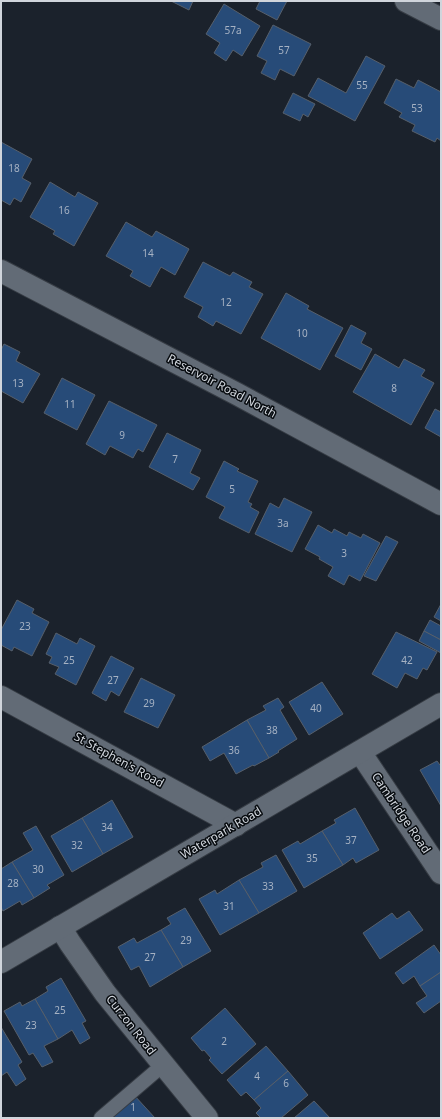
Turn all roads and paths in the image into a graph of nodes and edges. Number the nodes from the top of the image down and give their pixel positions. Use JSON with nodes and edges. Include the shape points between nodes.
{"nodes":[{"id":1,"x":406,"y":1,"type":"edge"},
{"id":2,"x":441,"y":19,"type":"edge"},
{"id":3,"x":1,"y":271,"type":"edge"},
{"id":4,"x":441,"y":504,"type":"edge"},
{"id":5,"x":1,"y":697,"type":"edge"},
{"id":6,"x":441,"y":704,"type":"edge"},
{"id":7,"x":360,"y":752,"type":"junction"},
{"id":8,"x":236,"y":825,"type":"junction"},
{"id":9,"x":441,"y":873,"type":"edge"},
{"id":10,"x":60,"y":927,"type":"junction"},
{"id":11,"x":1,"y":962,"type":"edge"},
{"id":12,"x":163,"y":1065,"type":"junction"},
{"id":13,"x":101,"y":1118,"type":"edge"},
{"id":14,"x":207,"y":1118,"type":"edge"}],
"edges":[{"from":1,"to":2,"type":"street"},
{"from":3,"to":4,"type":"street","name":"Reservoir Road North"},
{"from":5,"to":8,"type":"street","name":"St Stephen's Road"},
{"from":6,"to":7,"type":"street","name":"Waterpark Road"},
{"from":7,"to":8,"type":"street","name":"Waterpark Road"},
{"from":7,"to":9,"type":"street","name":"Cambridge Road"},
{"from":8,"to":10,"type":"street","name":"Waterpark Road"},
{"from":10,"to":11,"type":"street","name":"Waterpark Road"},
{"from":10,"to":12,"type":"street","name":"Curzon Road","via":[[106,993]]},
{"from":12,"to":13,"type":"lane"},
{"from":12,"to":14,"type":"street","name":"Curzon Road"}]}
